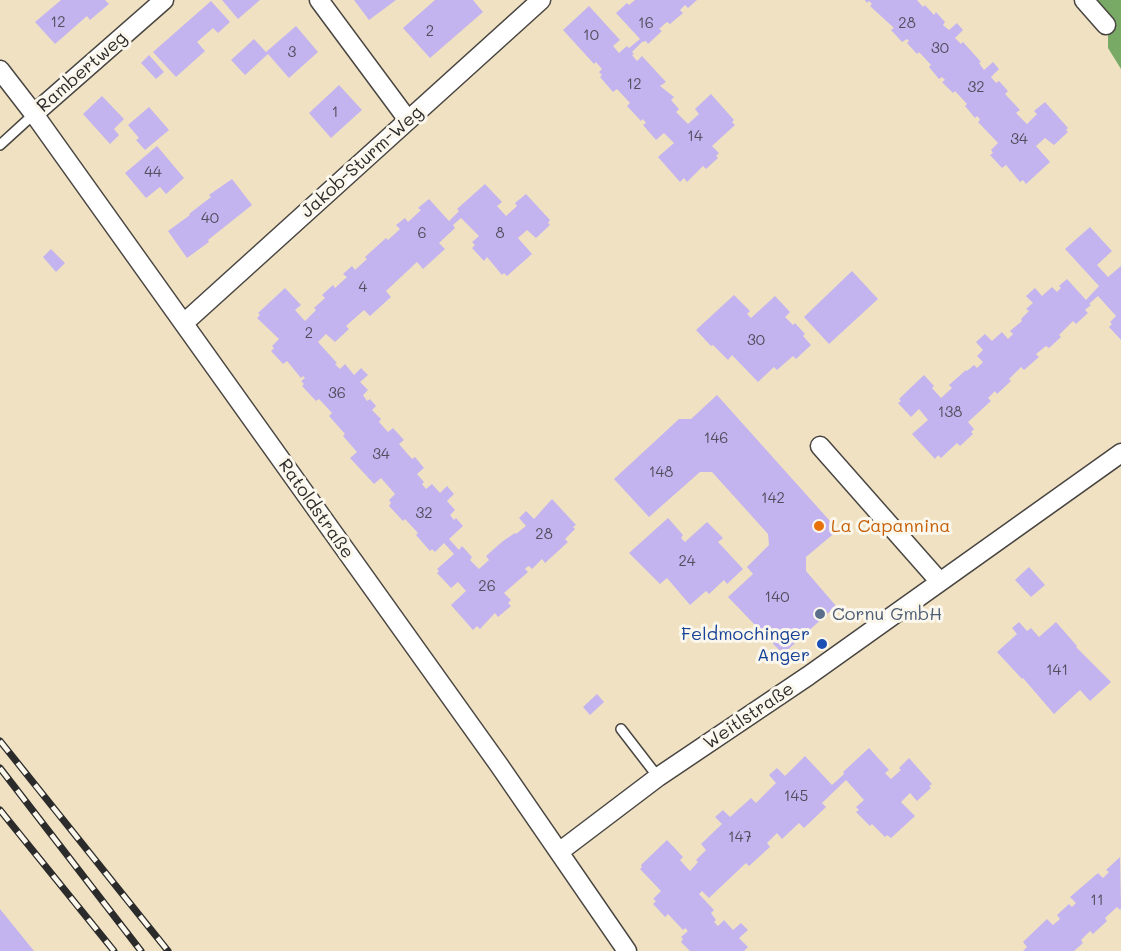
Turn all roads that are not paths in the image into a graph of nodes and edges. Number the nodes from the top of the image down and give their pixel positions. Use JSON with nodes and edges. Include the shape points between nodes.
{"nodes":[{"id":1,"x":164,"y":0,"type":"edge"},
{"id":2,"x":319,"y":0,"type":"edge"},
{"id":3,"x":541,"y":0,"type":"edge"},
{"id":4,"x":1084,"y":0,"type":"edge"},
{"id":5,"x":1106,"y":25,"type":"dead end"},
{"id":6,"x":0,"y":70,"type":"edge"},
{"id":7,"x":34,"y":114,"type":"junction"},
{"id":8,"x":408,"y":120,"type":"junction"},
{"id":9,"x":0,"y":145,"type":"edge"},
{"id":10,"x":184,"y":323,"type":"junction"},
{"id":11,"x":820,"y":447,"type":"dead end"},
{"id":12,"x":1121,"y":453,"type":"edge"},
{"id":13,"x":940,"y":582,"type":"junction"},
{"id":14,"x":621,"y":729,"type":"dead end"},
{"id":15,"x":658,"y":777,"type":"junction"},
{"id":16,"x":559,"y":852,"type":"junction"},
{"id":17,"x":627,"y":951,"type":"edge"}],
"edges":[{"from":1,"to":7,"type":"street","name":"Rambertweg"},
{"from":2,"to":8,"type":"street"},
{"from":3,"to":8,"type":"street","name":"Jakob-Sturm-Weg"},
{"from":4,"to":5,"type":"street"},
{"from":6,"to":7,"type":"street","name":"Ratoldstraße"},
{"from":7,"to":9,"type":"lane","name":"Rambertweg"},
{"from":7,"to":10,"type":"street","name":"Ratoldstraße"},
{"from":8,"to":10,"type":"street","name":"Jakob-Sturm-Weg"},
{"from":10,"to":16,"type":"street","name":"Ratoldstraße"},
{"from":11,"to":13,"type":"street"},
{"from":12,"to":13,"type":"street","name":"Weitlstraße"},
{"from":13,"to":15,"type":"street","name":"Weitlstraße"},
{"from":14,"to":15,"type":"lane"},
{"from":15,"to":16,"type":"street","name":"Weitlstraße"},
{"from":16,"to":17,"type":"street","name":"Ratoldstraße"}]}
